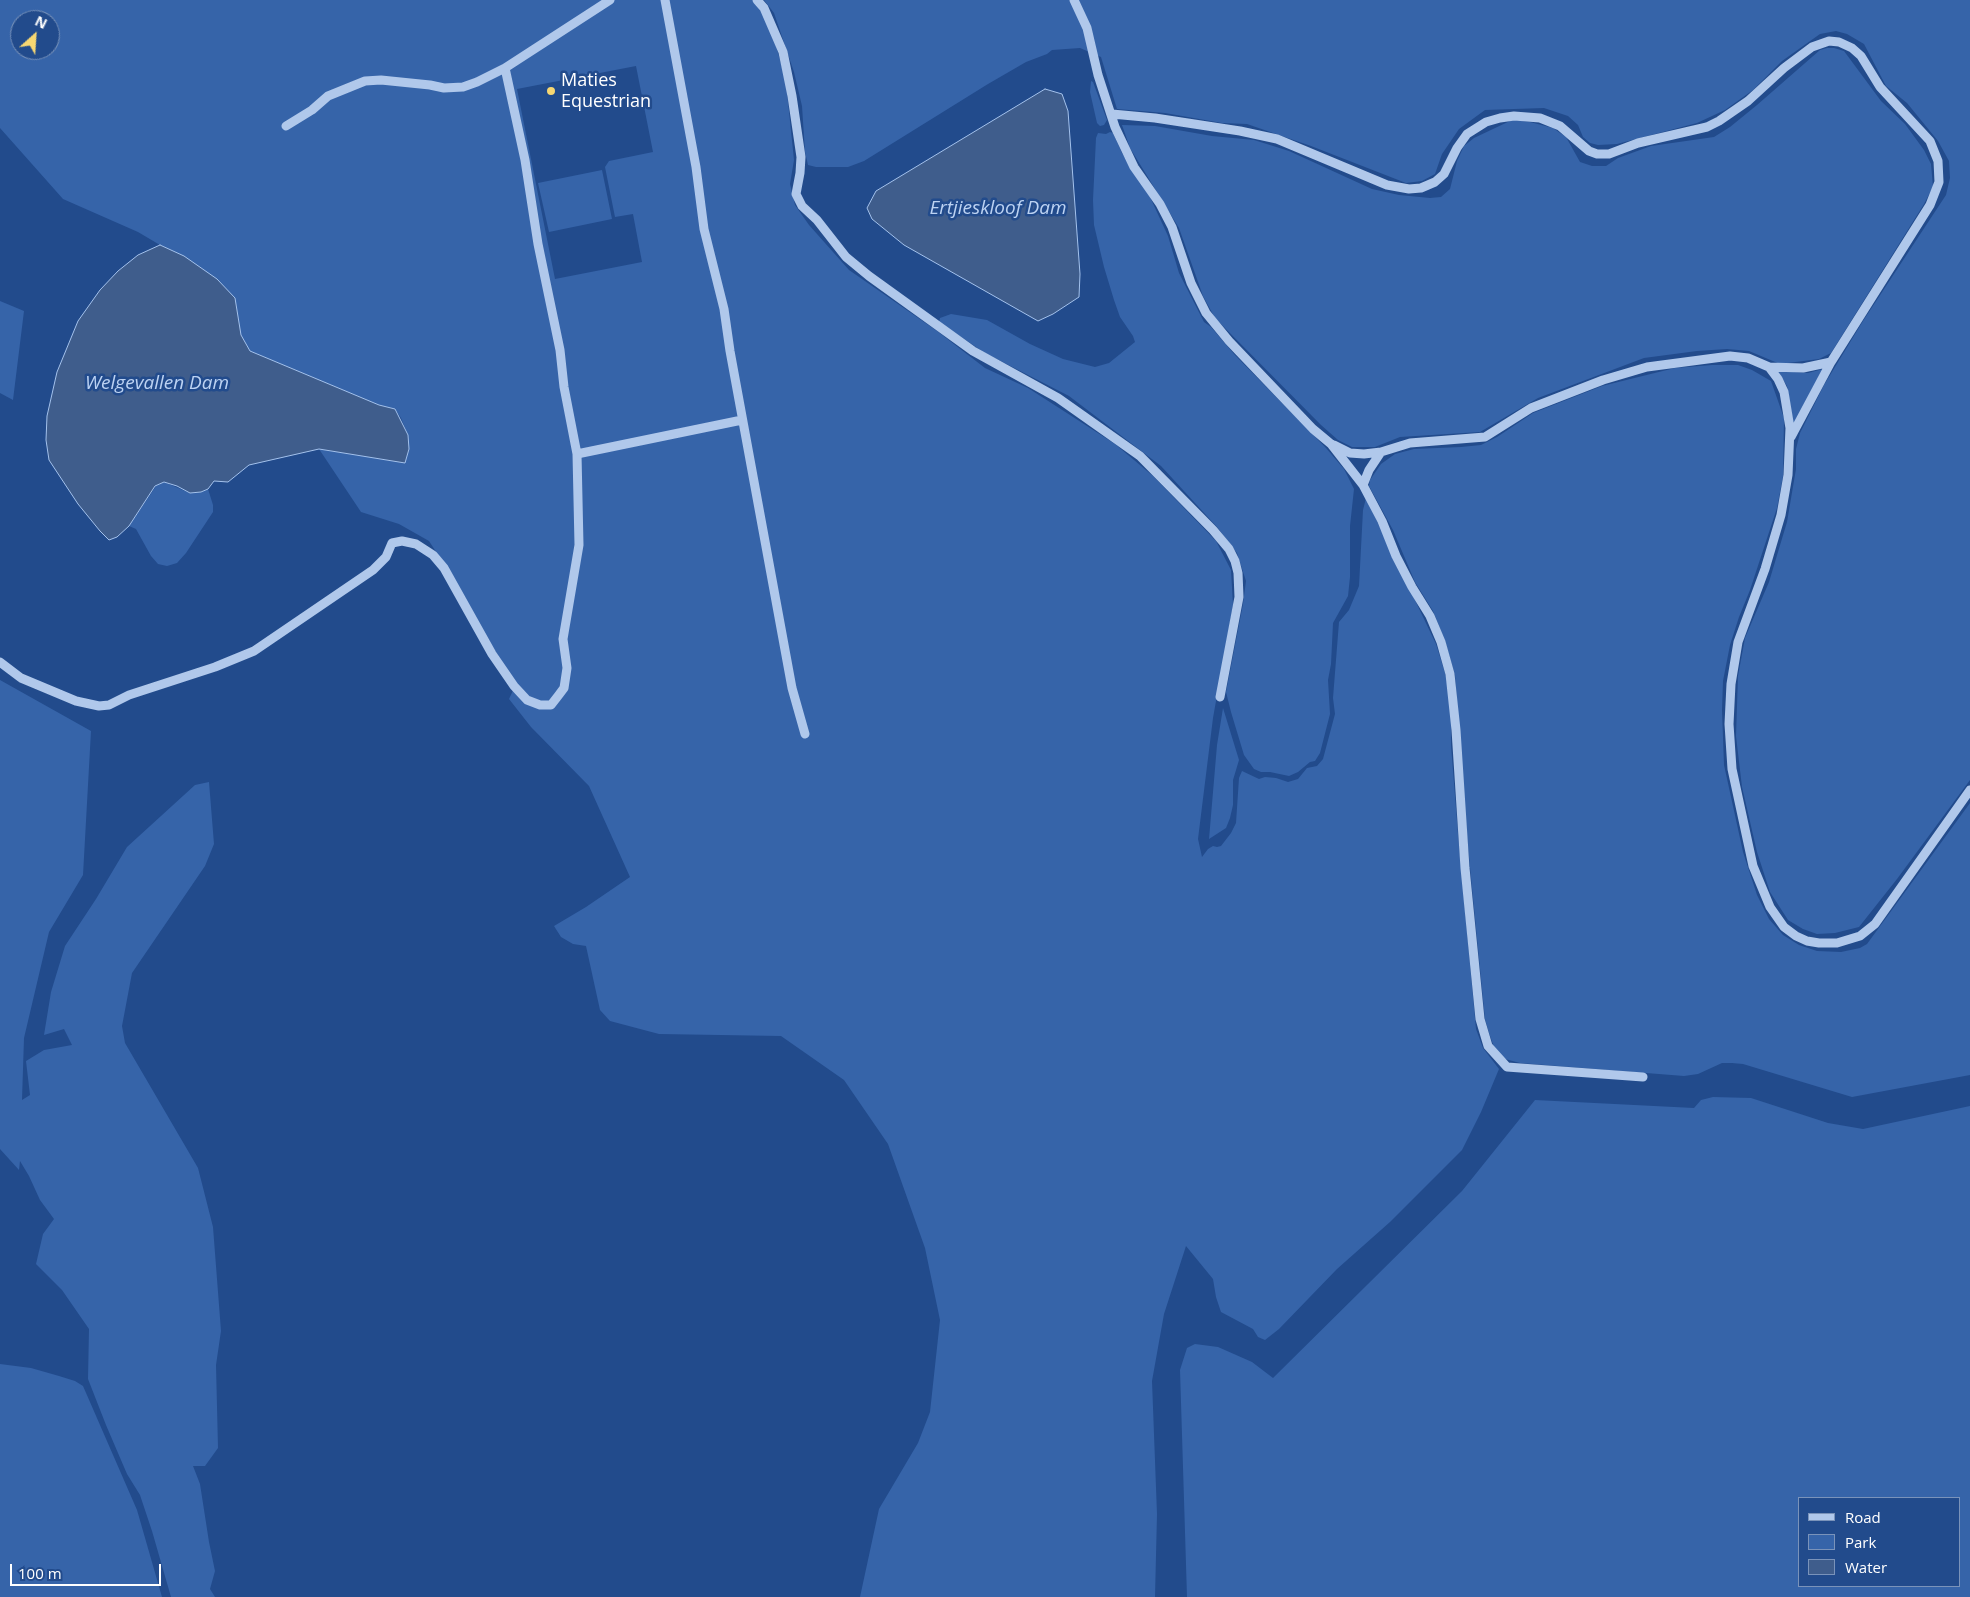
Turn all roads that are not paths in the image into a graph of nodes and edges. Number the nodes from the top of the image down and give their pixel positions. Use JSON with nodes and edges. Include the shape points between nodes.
{"nodes":[{"id":1,"x":610,"y":0,"type":"edge"},
{"id":2,"x":665,"y":0,"type":"edge"},
{"id":3,"x":757,"y":0,"type":"edge"},
{"id":4,"x":1074,"y":0,"type":"edge"},
{"id":5,"x":505,"y":68,"type":"junction"},
{"id":6,"x":1112,"y":114,"type":"junction"},
{"id":7,"x":286,"y":126,"type":"dead end"},
{"id":8,"x":1831,"y":362,"type":"junction"},
{"id":9,"x":1769,"y":367,"type":"junction"},
{"id":10,"x":742,"y":420,"type":"junction"},
{"id":11,"x":1789,"y":440,"type":"junction"},
{"id":12,"x":1331,"y":444,"type":"junction"},
{"id":13,"x":1381,"y":452,"type":"junction"},
{"id":14,"x":577,"y":454,"type":"junction"},
{"id":15,"x":1363,"y":485,"type":"junction"},
{"id":16,"x":0,"y":662,"type":"edge"},
{"id":17,"x":1220,"y":697,"type":"dead end"},
{"id":18,"x":804,"y":734,"type":"dead end"},
{"id":19,"x":1970,"y":790,"type":"edge"},
{"id":20,"x":1643,"y":1077,"type":"dead end"}],
"edges":[{"from":1,"to":5,"type":"street"},
{"from":2,"to":10,"type":"street","via":[[696,167],[704,230],[724,309]]},
{"from":3,"to":17,"type":"street","via":[[764,8],[783,52],[800,157],[796,194],[802,206],[846,257],[869,276],[973,351],[1058,398],[1140,456],[1229,549],[1238,573],[1239,597]]},
{"from":4,"to":6,"type":"street","via":[[1087,28],[1098,75]]},
{"from":5,"to":7,"type":"street","via":[[463,88],[365,81],[328,96]]},
{"from":5,"to":14,"type":"street","via":[[525,160]]},
{"from":6,"to":8,"type":"street","via":[[1277,139],[1387,184],[1421,188],[1436,182],[1444,174],[1467,134],[1486,122],[1514,116],[1540,118],[1560,126],[1589,152],[1609,154],[1719,121],[1748,102],[1812,47],[1829,41],[1839,42],[1861,56],[1880,87],[1930,142],[1938,162],[1939,182],[1930,205]]},
{"from":6,"to":12,"type":"street","via":[[1115,128],[1134,167],[1172,227],[1191,283],[1206,313],[1229,341]]},
{"from":8,"to":9,"type":"street","via":[[1803,368]]},
{"from":8,"to":11,"type":"street"},
{"from":9,"to":11,"type":"street","via":[[1784,392]]},
{"from":9,"to":13,"type":"street","via":[[1748,358],[1730,356],[1647,367],[1531,408],[1485,437],[1410,444]]},
{"from":10,"to":14,"type":"street"},
{"from":10,"to":18,"type":"street","via":[[792,688]]},
{"from":11,"to":19,"type":"street","via":[[1788,475],[1781,515],[1738,642],[1729,724],[1732,769],[1753,866],[1770,907],[1784,927],[1807,941],[1837,943],[1860,936],[1875,924]]},
{"from":12,"to":13,"type":"street","via":[[1350,453]]},
{"from":12,"to":15,"type":"street"},
{"from":13,"to":15,"type":"street"},
{"from":14,"to":16,"type":"street","via":[[579,545],[563,639],[567,668],[564,688],[551,705],[540,706],[528,700],[514,686],[492,654],[444,568],[433,555],[416,544],[402,541],[392,542],[386,557],[373,570],[254,650],[209,670],[129,694],[109,704],[99,706],[76,702],[21,678]]},
{"from":15,"to":20,"type":"street","via":[[1396,556],[1430,616],[1450,674],[1480,1019],[1488,1046],[1506,1067]]}]}
